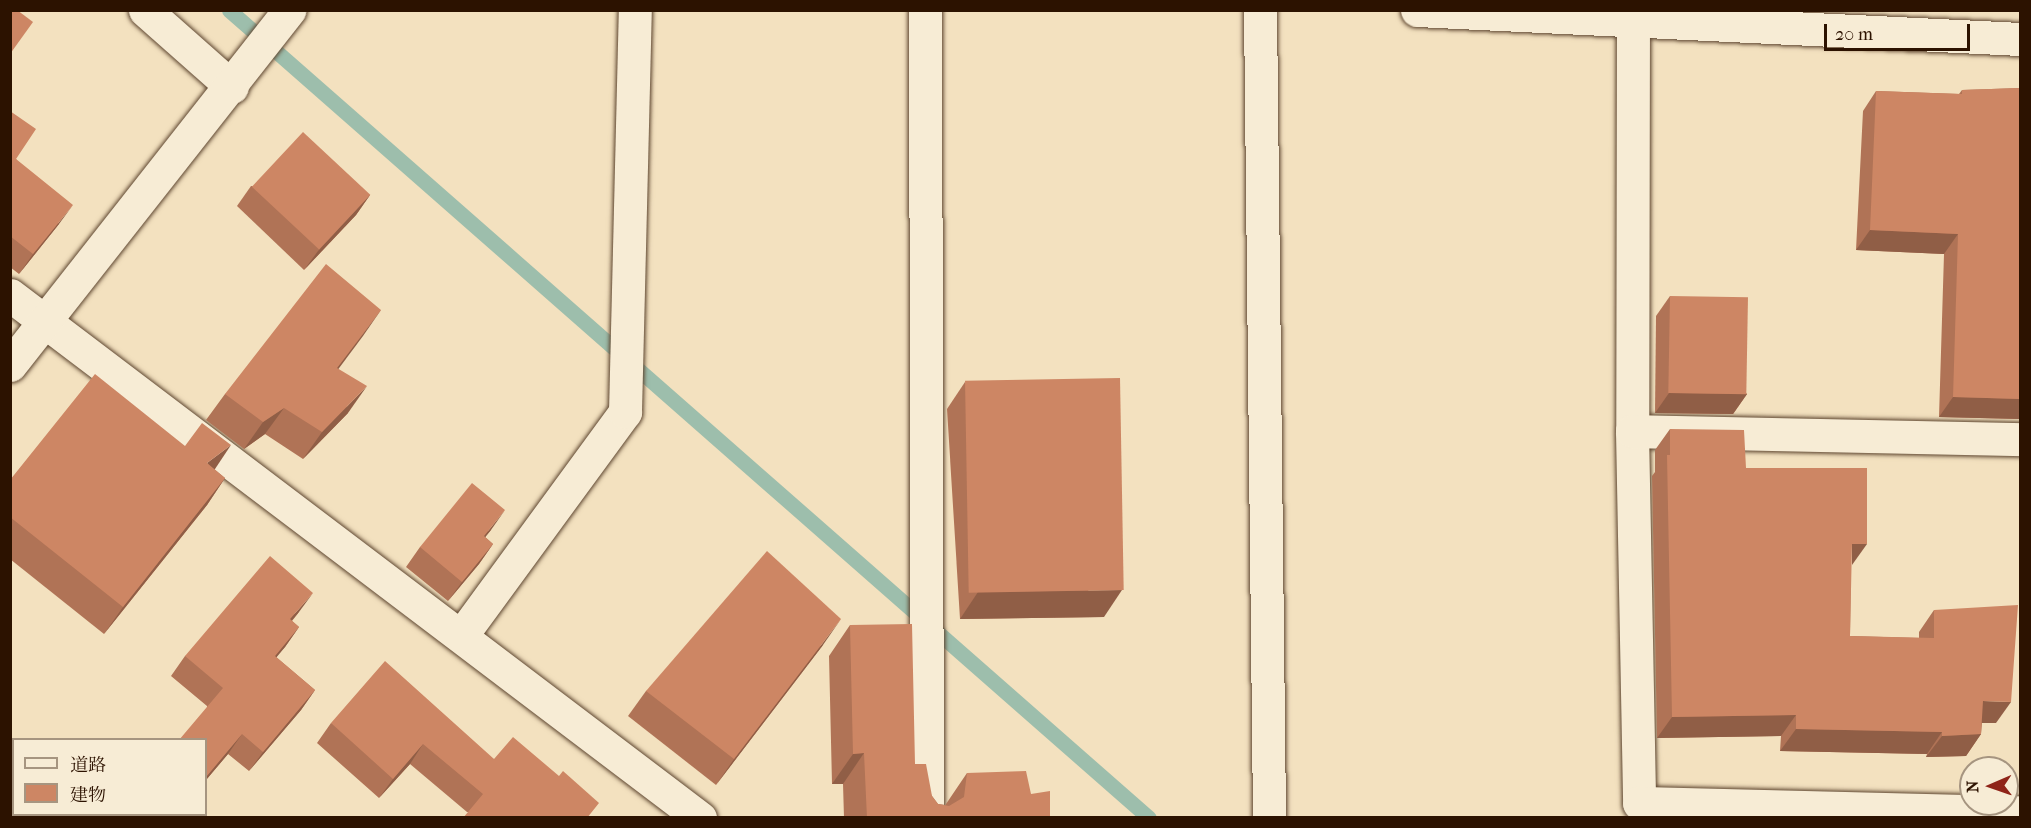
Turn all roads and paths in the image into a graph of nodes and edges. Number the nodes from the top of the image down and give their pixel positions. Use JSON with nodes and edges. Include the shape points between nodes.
{"nodes":[{"id":1,"x":145,"y":10,"type":"edge"},
{"id":2,"x":634,"y":10,"type":"edge"},
{"id":3,"x":925,"y":10,"type":"edge"},
{"id":4,"x":1260,"y":10,"type":"edge"},
{"id":5,"x":1417,"y":10,"type":"edge"},
{"id":6,"x":1633,"y":15,"type":"edge"},
{"id":7,"x":285,"y":16,"type":"edge"},
{"id":8,"x":2020,"y":39,"type":"edge"},
{"id":9,"x":239,"y":77,"type":"junction"},
{"id":10,"x":10,"y":295,"type":"edge"},
{"id":11,"x":45,"y":322,"type":"junction"},
{"id":12,"x":10,"y":365,"type":"edge"},
{"id":13,"x":1632,"y":431,"type":"junction"},
{"id":14,"x":2020,"y":439,"type":"edge"},
{"id":15,"x":461,"y":636,"type":"junction"},
{"id":16,"x":2020,"y":812,"type":"edge"},
{"id":17,"x":700,"y":818,"type":"edge"},
{"id":18,"x":927,"y":818,"type":"edge"},
{"id":19,"x":1269,"y":818,"type":"edge"}],
"edges":[{"from":1,"to":9,"type":"street"},
{"from":2,"to":15,"type":"street","via":[[625,412]]},
{"from":3,"to":18,"type":"street"},
{"from":4,"to":19,"type":"street"},
{"from":5,"to":6,"type":"street"},
{"from":6,"to":8,"type":"street"},
{"from":6,"to":13,"type":"street"},
{"from":7,"to":9,"type":"street"},
{"from":9,"to":11,"type":"street"},
{"from":10,"to":11,"type":"street"},
{"from":11,"to":12,"type":"street"},
{"from":11,"to":15,"type":"street"},
{"from":13,"to":14,"type":"street"},
{"from":13,"to":16,"type":"street","via":[[1639,803]]},
{"from":15,"to":17,"type":"street"}]}
